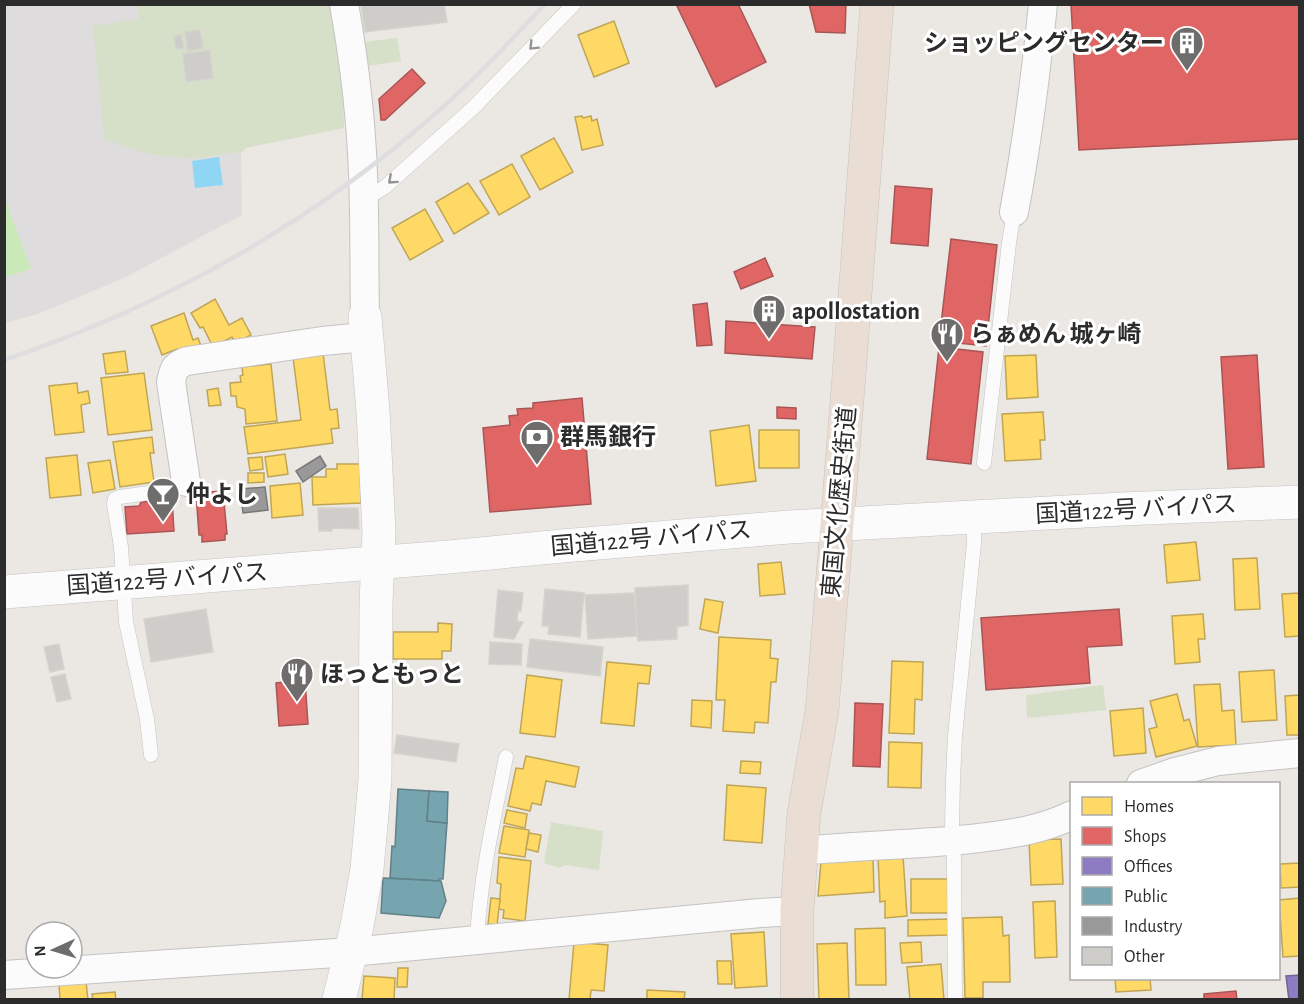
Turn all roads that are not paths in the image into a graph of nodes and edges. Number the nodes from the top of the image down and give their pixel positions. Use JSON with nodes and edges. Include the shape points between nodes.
{"nodes":[{"id":1,"x":344,"y":4,"type":"edge"},
{"id":2,"x":574,"y":4,"type":"edge"},
{"id":3,"x":877,"y":4,"type":"edge"},
{"id":4,"x":1043,"y":4,"type":"edge"},
{"id":5,"x":364,"y":197,"type":"junction"},
{"id":6,"x":1014,"y":212,"type":"joint"},
{"id":7,"x":365,"y":327,"type":"junction"},
{"id":8,"x":984,"y":463,"type":"dead end"},
{"id":9,"x":186,"y":482,"type":"joint"},
{"id":10,"x":1299,"y":502,"type":"edge"},
{"id":11,"x":974,"y":517,"type":"junction"},
{"id":12,"x":837,"y":524,"type":"junction"},
{"id":13,"x":378,"y":563,"type":"junction"},
{"id":14,"x":124,"y":582,"type":"junction"},
{"id":15,"x":4,"y":592,"type":"edge"},
{"id":16,"x":1299,"y":753,"type":"edge"},
{"id":17,"x":151,"y":755,"type":"dead end"},
{"id":18,"x":506,"y":757,"type":"dead end"},
{"id":19,"x":1144,"y":782,"type":"edge"},
{"id":20,"x":1070,"y":815,"type":"edge"},
{"id":21,"x":953,"y":841,"type":"junction"},
{"id":22,"x":801,"y":851,"type":"junction"},
{"id":23,"x":797,"y":911,"type":"junction"},
{"id":24,"x":477,"y":940,"type":"junction"},
{"id":25,"x":351,"y":952,"type":"junction"},
{"id":26,"x":4,"y":975,"type":"edge"},
{"id":27,"x":339,"y":999,"type":"edge"},
{"id":28,"x":797,"y":999,"type":"edge"},
{"id":29,"x":955,"y":999,"type":"edge"}],
"edges":[{"from":1,"to":5,"type":"street","via":[[358,107]]},
{"from":2,"to":5,"type":"lane","one_way":true,"via":[[474,107],[385,187]]},
{"from":3,"to":12,"type":"highway","name":"東国文化歴史街道"},
{"from":4,"to":6,"type":"street"},
{"from":5,"to":7,"type":"street"},
{"from":6,"to":8,"type":"lane"},
{"from":7,"to":9,"type":"street","via":[[322,341],[188,361],[173,369],[171,382]]},
{"from":7,"to":13,"type":"street","via":[[375,446]]},
{"from":9,"to":14,"type":"lane","via":[[177,489],[115,499]]},
{"from":10,"to":11,"type":"street","name":"国道122号 バイパス"},
{"from":11,"to":12,"type":"street","name":"国道122号 バイパス"},
{"from":11,"to":21,"type":"lane","via":[[955,736]]},
{"from":12,"to":13,"type":"street","name":"国道122号 バイパス"},
{"from":12,"to":22,"type":"highway","name":"東国文化歴史街道","via":[[822,711]]},
{"from":13,"to":14,"type":"street","name":"国道122号 バイパス"},
{"from":13,"to":25,"type":"street","via":[[373,813]]},
{"from":14,"to":15,"type":"street","name":"国道122号 バイパス"},
{"from":14,"to":17,"type":"lane","via":[[126,622]]},
{"from":16,"to":19,"type":"street","via":[[1218,762]]},
{"from":18,"to":24,"type":"lane","via":[[485,867]]},
{"from":20,"to":21,"type":"street","via":[[1020,833]]},
{"from":21,"to":22,"type":"street"},
{"from":21,"to":29,"type":"lane"},
{"from":22,"to":23,"type":"highway","name":"東国文化歴史街道"},
{"from":23,"to":24,"type":"street"},
{"from":23,"to":28,"type":"highway","name":"東国文化歴史街道"},
{"from":24,"to":25,"type":"street"},
{"from":25,"to":26,"type":"street"},
{"from":25,"to":27,"type":"street"}]}
